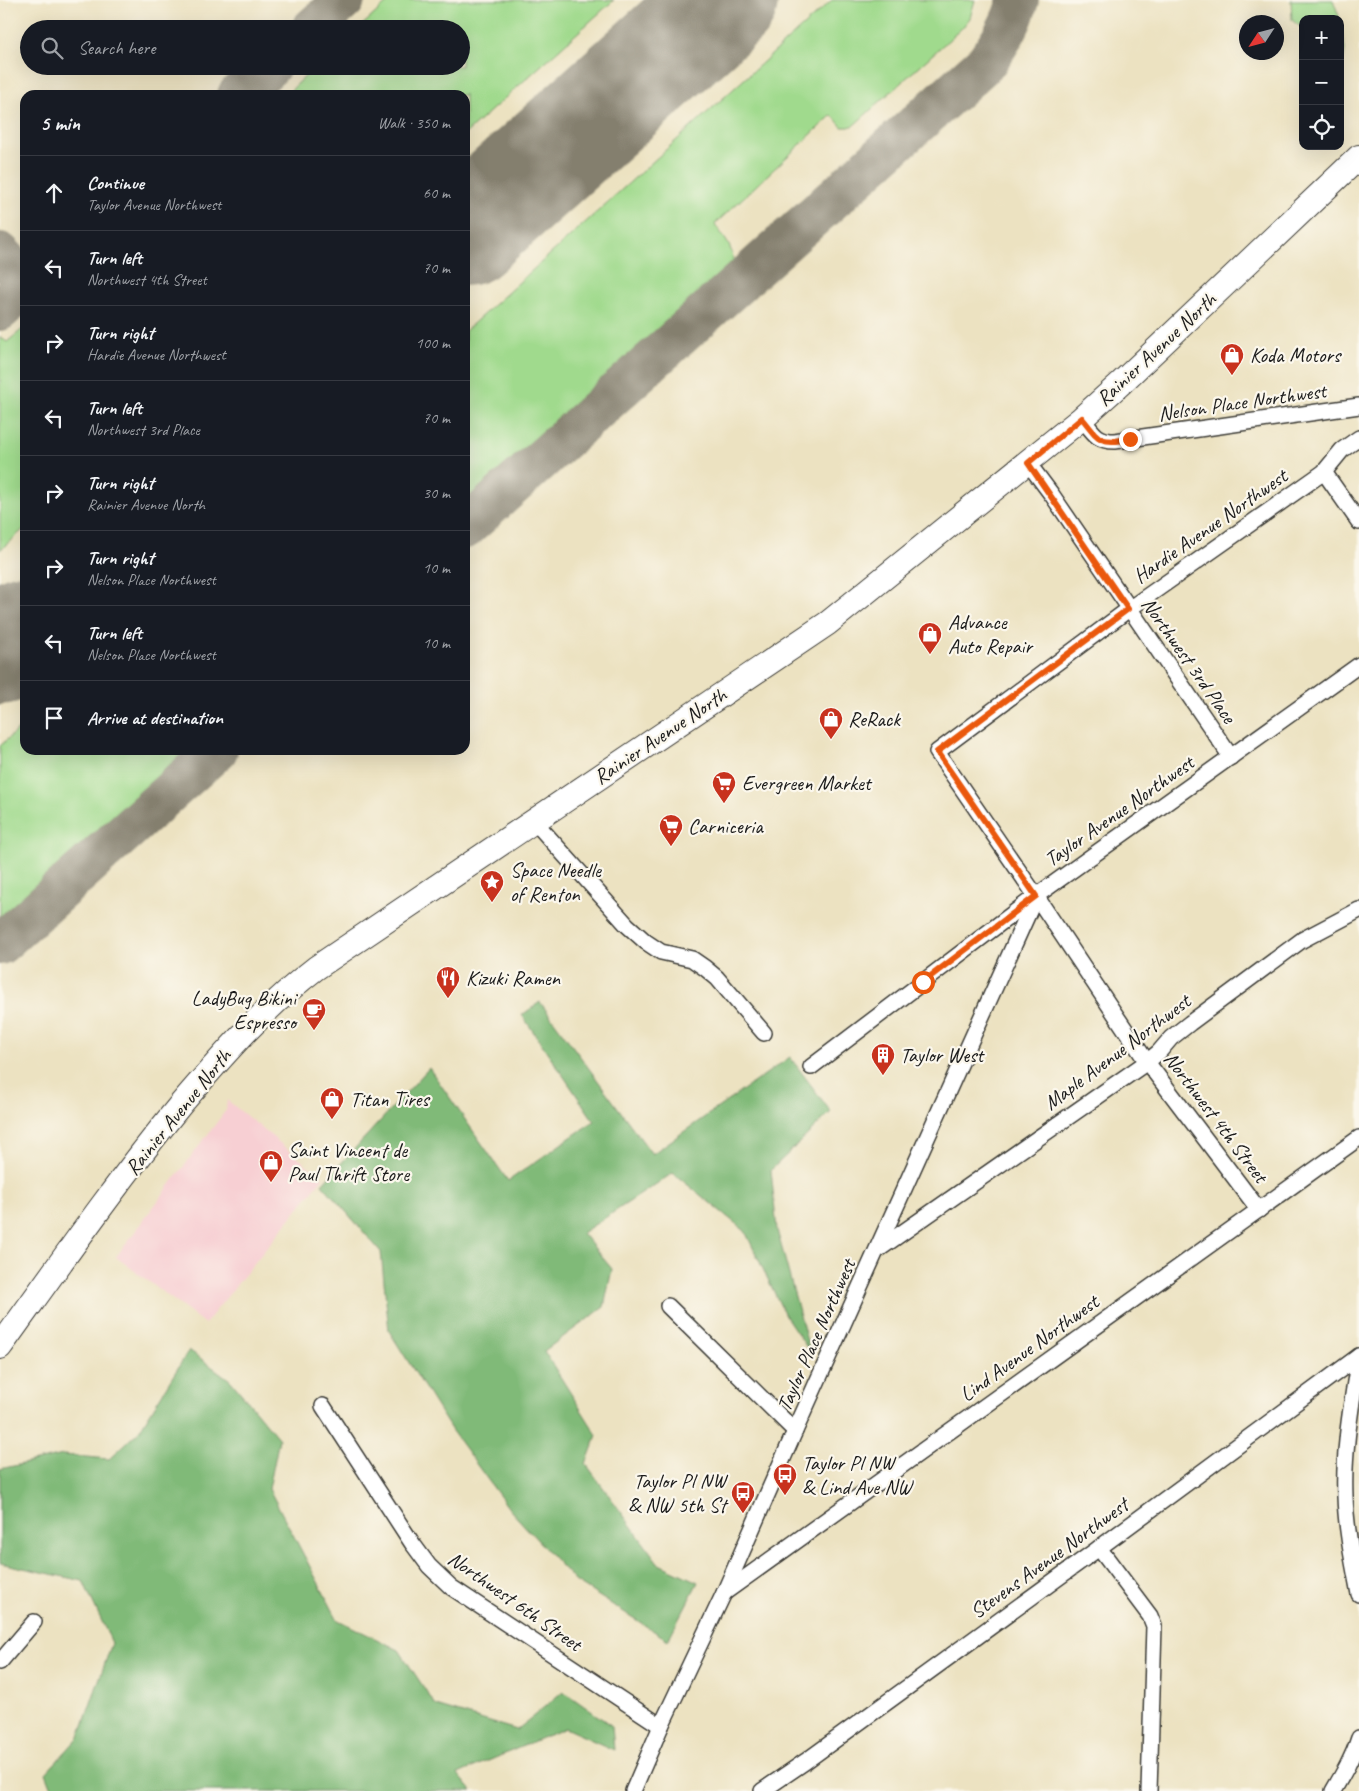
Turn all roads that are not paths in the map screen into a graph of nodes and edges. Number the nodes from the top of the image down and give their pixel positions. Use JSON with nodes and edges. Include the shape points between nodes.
{"nodes":[{"id":1,"x":1358,"y":158,"type":"edge"},
{"id":2,"x":1359,"y":406,"type":"edge"},
{"id":3,"x":1082,"y":418,"type":"junction"},
{"id":4,"x":1359,"y":438,"type":"edge"},
{"id":5,"x":1028,"y":463,"type":"junction"},
{"id":6,"x":1324,"y":472,"type":"junction"},
{"id":7,"x":1359,"y":522,"type":"edge"},
{"id":8,"x":1128,"y":609,"type":"junction"},
{"id":9,"x":1359,"y":665,"type":"edge"},
{"id":10,"x":937,"y":752,"type":"joint"},
{"id":11,"x":1231,"y":757,"type":"junction"},
{"id":12,"x":534,"y":821,"type":"junction"},
{"id":13,"x":1036,"y":896,"type":"junction"},
{"id":14,"x":1359,"y":910,"type":"edge"},
{"id":15,"x":764,"y":1033,"type":"dead end"},
{"id":16,"x":1147,"y":1062,"type":"junction"},
{"id":17,"x":811,"y":1067,"type":"dead end"},
{"id":18,"x":1359,"y":1138,"type":"edge"},
{"id":19,"x":1259,"y":1210,"type":"junction"},
{"id":20,"x":877,"y":1250,"type":"junction"},
{"id":21,"x":668,"y":1306,"type":"dead end"},
{"id":22,"x":0,"y":1347,"type":"edge"},
{"id":23,"x":1359,"y":1356,"type":"edge"},
{"id":24,"x":323,"y":1406,"type":"dead end"},
{"id":25,"x":795,"y":1430,"type":"junction"},
{"id":26,"x":1098,"y":1548,"type":"junction"},
{"id":27,"x":724,"y":1593,"type":"junction"},
{"id":28,"x":1359,"y":1594,"type":"edge"},
{"id":29,"x":34,"y":1622,"type":"dead end"},
{"id":30,"x":0,"y":1662,"type":"edge"},
{"id":31,"x":661,"y":1726,"type":"junction"},
{"id":32,"x":1359,"y":1738,"type":"edge"},
{"id":33,"x":780,"y":1786,"type":"edge"},
{"id":34,"x":633,"y":1791,"type":"edge"},
{"id":35,"x":762,"y":1791,"type":"edge"},
{"id":36,"x":1149,"y":1791,"type":"edge"},
{"id":37,"x":1332,"y":1791,"type":"edge"}],
"edges":[{"from":1,"to":3,"type":"main road","name":"Rainier Avenue North"},
{"from":2,"to":3,"type":"street","name":"Nelson Place Northwest","via":[[1115,442],[1098,438]]},
{"from":3,"to":5,"type":"main road","name":"Rainier Avenue North"},
{"from":4,"to":6,"type":"street","name":"Hardie Avenue Northwest","via":[[1342,450]]},
{"from":5,"to":8,"type":"street","name":"Northwest 3rd Place"},
{"from":5,"to":12,"type":"main road","name":"Rainier Avenue North","via":[[828,623]]},
{"from":6,"to":7,"type":"street"},
{"from":6,"to":8,"type":"street","name":"Hardie Avenue Northwest"},
{"from":8,"to":10,"type":"street","name":"Hardie Avenue Northwest"},
{"from":8,"to":11,"type":"street","name":"Northwest 3rd Place"},
{"from":9,"to":11,"type":"street","name":"Taylor Avenue Northwest"},
{"from":10,"to":13,"type":"street","name":"Northwest 4th Street"},
{"from":11,"to":13,"type":"street","name":"Taylor Avenue Northwest"},
{"from":12,"to":15,"type":"street","via":[[627,925],[661,952],[692,959],[705,968]]},
{"from":12,"to":22,"type":"main road","name":"Rainier Avenue North","via":[[316,968],[266,1010],[213,1066],[142,1151]]},
{"from":13,"to":16,"type":"street","name":"Northwest 4th Street"},
{"from":13,"to":17,"type":"street","name":"Taylor Avenue Northwest"},
{"from":13,"to":20,"type":"street","name":"Taylor Place Northwest"},
{"from":14,"to":16,"type":"street","name":"Maple Avenue Northwest","via":[[1302,940],[1190,1023]]},
{"from":16,"to":19,"type":"street","name":"Northwest 4th Street"},
{"from":16,"to":20,"type":"street","name":"Maple Avenue Northwest"},
{"from":18,"to":19,"type":"street","name":"Lind Avenue Northwest"},
{"from":19,"to":27,"type":"street","name":"Lind Avenue Northwest"},
{"from":20,"to":25,"type":"street","name":"Taylor Place Northwest"},
{"from":21,"to":25,"type":"street"},
{"from":23,"to":26,"type":"street","name":"Stevens Avenue Northwest"},
{"from":23,"to":28,"type":"street","via":[[1347,1442],[1345,1497]]},
{"from":24,"to":31,"type":"street","name":"Northwest 6th Street","via":[[412,1544],[451,1587]]},
{"from":25,"to":27,"type":"street","name":"Taylor Place Northwest"},
{"from":26,"to":33,"type":"street","name":"Stevens Avenue Northwest"},
{"from":26,"to":36,"type":"street","via":[[1150,1616],[1154,1626]]},
{"from":27,"to":31,"type":"street","name":"Taylor Place Northwest"},
{"from":29,"to":30,"type":"street"},
{"from":31,"to":34,"type":"street","name":"Taylor Place Northwest"},
{"from":32,"to":37,"type":"street"},
{"from":33,"to":35,"type":"street","name":"Stevens Avenue Northwest"}]}
